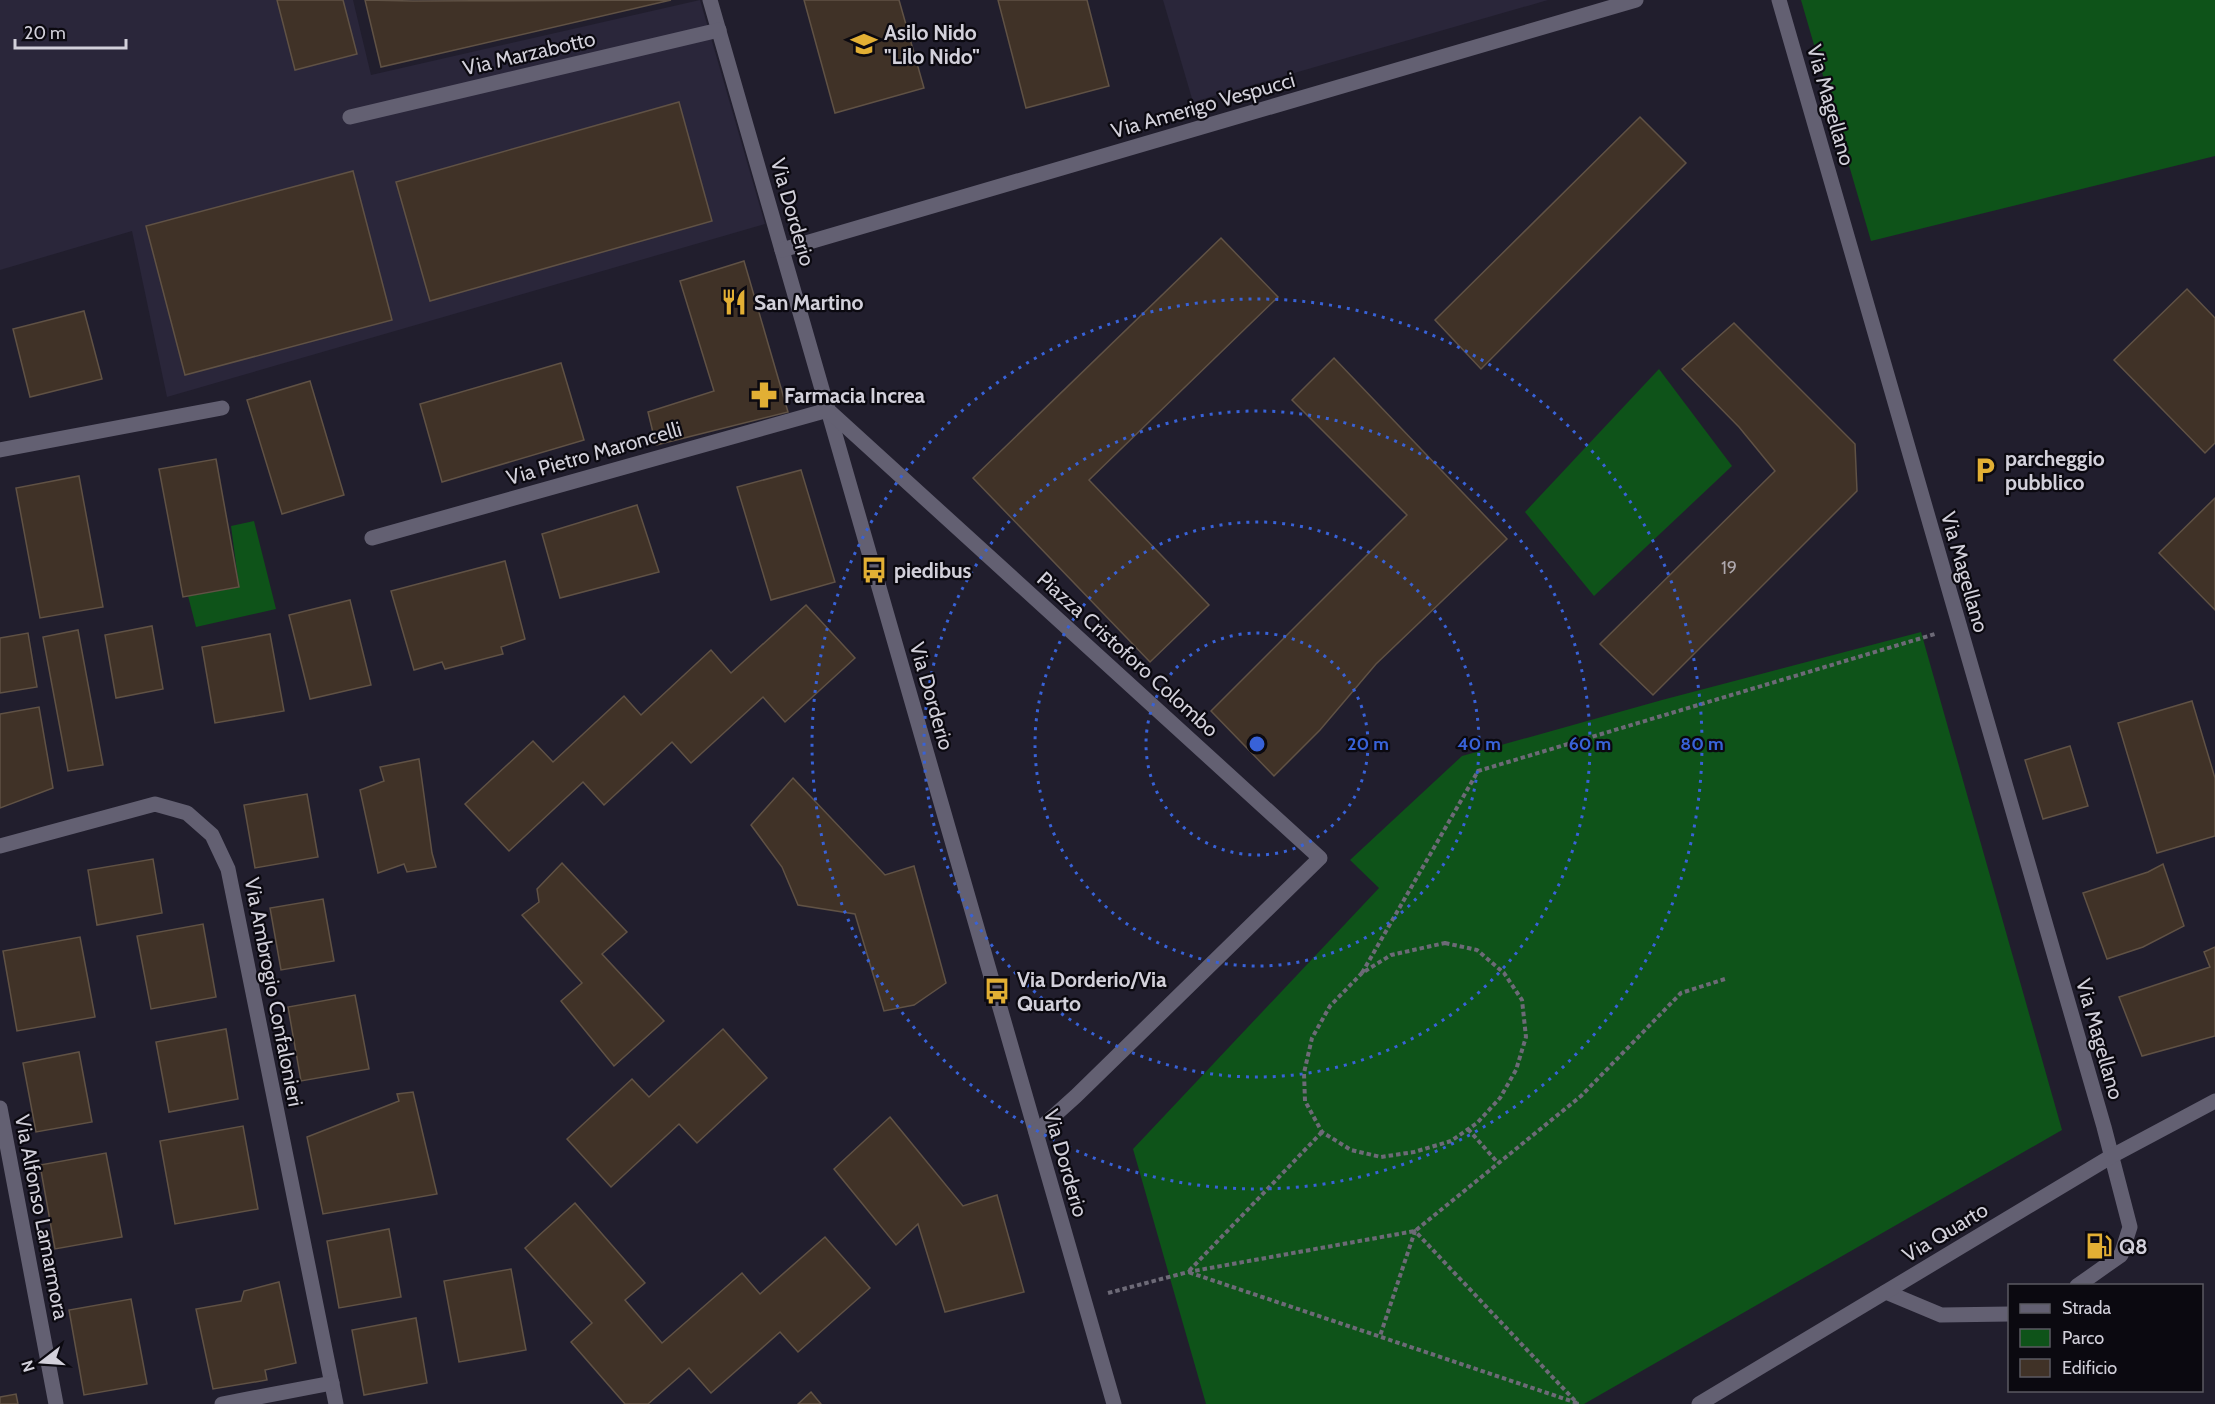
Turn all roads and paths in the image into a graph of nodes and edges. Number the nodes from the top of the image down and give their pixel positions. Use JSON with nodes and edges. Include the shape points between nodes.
{"nodes":[{"id":1,"x":710,"y":0,"type":"edge"},
{"id":2,"x":1636,"y":0,"type":"edge"},
{"id":3,"x":1779,"y":0,"type":"edge"},
{"id":4,"x":719,"y":30,"type":"junction"},
{"id":5,"x":350,"y":117,"type":"dead end"},
{"id":6,"x":782,"y":250,"type":"junction"},
{"id":7,"x":222,"y":408,"type":"dead end"},
{"id":8,"x":828,"y":410,"type":"junction"},
{"id":9,"x":0,"y":450,"type":"edge"},
{"id":10,"x":372,"y":538,"type":"dead end"},
{"id":11,"x":1958,"y":627,"type":"junction"},
{"id":12,"x":0,"y":846,"type":"edge"},
{"id":13,"x":1362,"y":973,"type":"junction"},
{"id":14,"x":1725,"y":979,"type":"dead end"},
{"id":15,"x":2215,"y":1101,"type":"edge"},
{"id":16,"x":0,"y":1108,"type":"edge"},
{"id":17,"x":1468,"y":1130,"type":"junction"},
{"id":18,"x":1036,"y":1132,"type":"junction"},
{"id":19,"x":1322,"y":1132,"type":"junction"},
{"id":20,"x":2112,"y":1156,"type":"junction"},
{"id":21,"x":1498,"y":1163,"type":"junction"},
{"id":22,"x":1415,"y":1231,"type":"junction"},
{"id":23,"x":1188,"y":1272,"type":"junction"},
{"id":24,"x":2080,"y":1284,"type":"edge"},
{"id":25,"x":1886,"y":1292,"type":"junction"},
{"id":26,"x":1084,"y":1299,"type":"junction"},
{"id":27,"x":2008,"y":1314,"type":"edge"},
{"id":28,"x":1380,"y":1336,"type":"junction"},
{"id":29,"x":332,"y":1383,"type":"junction"},
{"id":30,"x":1577,"y":1403,"type":"edge"},
{"id":31,"x":56,"y":1404,"type":"edge"},
{"id":32,"x":222,"y":1404,"type":"edge"},
{"id":33,"x":336,"y":1404,"type":"edge"},
{"id":34,"x":1114,"y":1404,"type":"edge"},
{"id":35,"x":1699,"y":1404,"type":"edge"}],
"edges":[{"from":1,"to":4,"type":"street","name":"Via Dorderio"},
{"from":2,"to":6,"type":"street","name":"Via Amerigo Vespucci"},
{"from":3,"to":11,"type":"street","name":"Via Magellano"},
{"from":4,"to":5,"type":"street","name":"Via Marzabotto"},
{"from":4,"to":6,"type":"street","name":"Via Dorderio"},
{"from":6,"to":8,"type":"street","name":"Via Dorderio"},
{"from":7,"to":9,"type":"street"},
{"from":8,"to":10,"type":"street","name":"Via Pietro Maroncelli"},
{"from":8,"to":18,"type":"street","name":"Via Dorderio"},
{"from":8,"to":18,"type":"street","name":"Piazza Cristoforo Colombo","via":[[1320,858]]},
{"from":11,"to":13,"type":"path","via":[[1478,771]]},
{"from":11,"to":20,"type":"street","name":"Via Magellano"},
{"from":12,"to":29,"type":"street","name":"Via Ambrogio Confalonieri","via":[[155,804],[187,813],[212,834],[228,869]]},
{"from":13,"to":17,"type":"path","via":[[1391,955],[1445,943],[1477,950],[1504,973],[1522,1000],[1526,1037],[1516,1070],[1500,1098]]},
{"from":13,"to":19,"type":"path","via":[[1330,1006],[1312,1038],[1304,1073],[1305,1101]]},
{"from":14,"to":21,"type":"path","via":[[1681,993],[1581,1096]]},
{"from":15,"to":20,"type":"street","name":"Via Quarto"},
{"from":16,"to":31,"type":"street","name":"Via Alfonso Lamarmora"},
{"from":17,"to":19,"type":"path","via":[[1441,1144],[1381,1157],[1351,1150]]},
{"from":17,"to":21,"type":"path"},
{"from":18,"to":26,"type":"street","name":"Via Dorderio"},
{"from":19,"to":23,"type":"path"},
{"from":20,"to":24,"type":"street","name":"Via Magellano","via":[[2130,1227],[2121,1255]]},
{"from":20,"to":25,"type":"street","name":"Via Quarto"},
{"from":21,"to":22,"type":"path"},
{"from":22,"to":23,"type":"path"},
{"from":22,"to":28,"type":"path"},
{"from":22,"to":30,"type":"path"},
{"from":23,"to":26,"type":"path"},
{"from":23,"to":28,"type":"path"},
{"from":25,"to":27,"type":"street","via":[[1941,1315]]},
{"from":25,"to":35,"type":"street","name":"Via Quarto"},
{"from":26,"to":34,"type":"street","name":"Via Dorderio"},
{"from":28,"to":30,"type":"path"},
{"from":29,"to":32,"type":"street"},
{"from":29,"to":33,"type":"street","name":"Via Ambrogio Confalonieri"}]}
